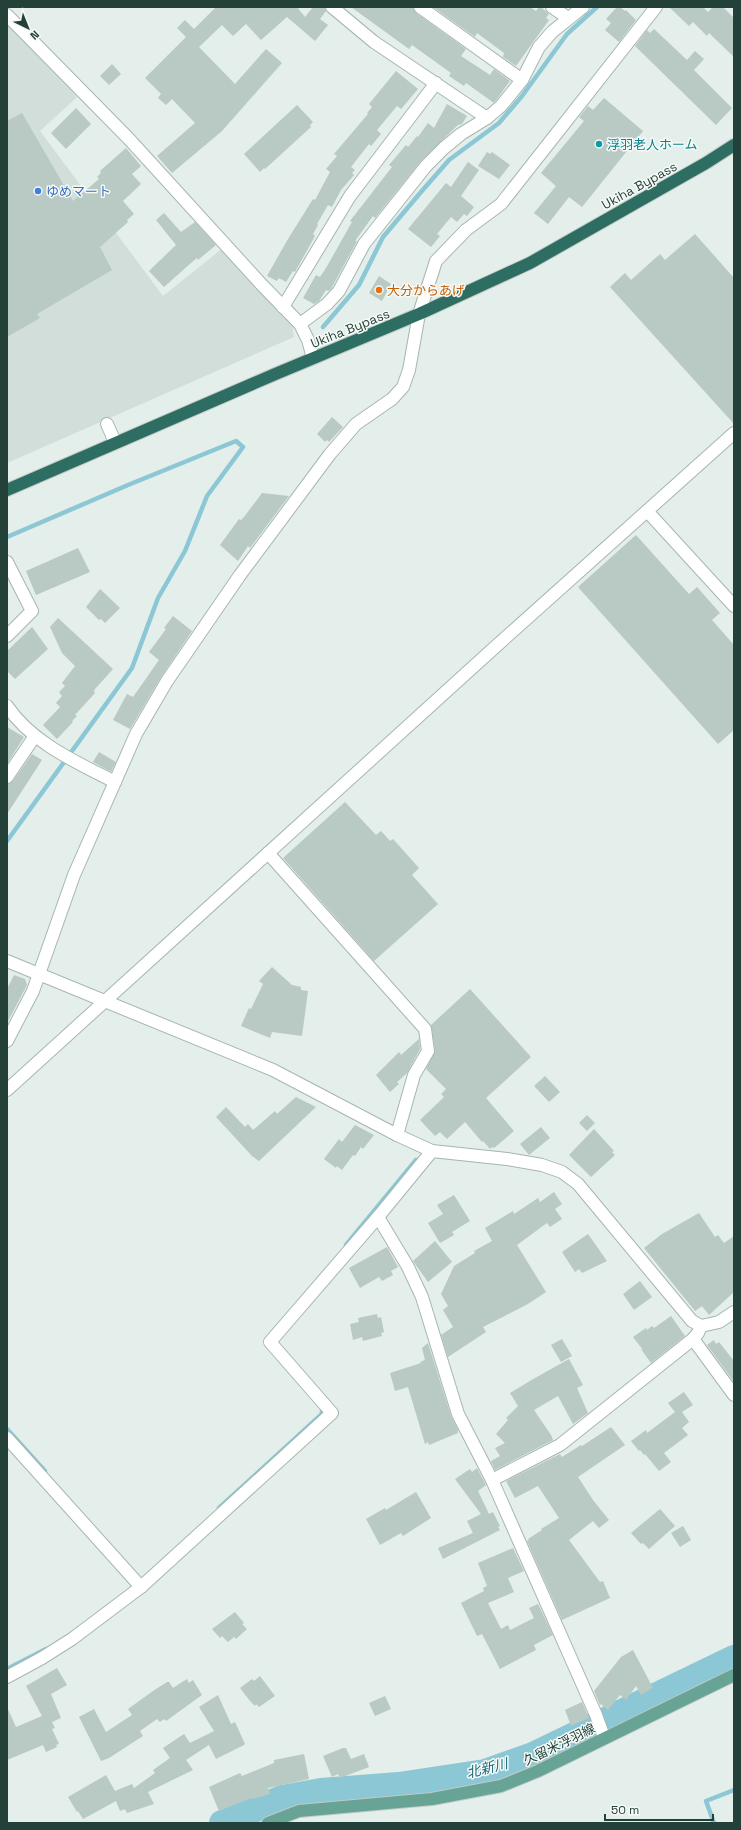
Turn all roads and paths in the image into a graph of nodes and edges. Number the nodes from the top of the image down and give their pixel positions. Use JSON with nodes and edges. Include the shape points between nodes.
{"nodes":[{"id":1,"x":332,"y":7,"type":"edge"},
{"id":2,"x":420,"y":7,"type":"edge"},
{"id":3,"x":552,"y":7,"type":"edge"},
{"id":4,"x":583,"y":7,"type":"edge"},
{"id":5,"x":656,"y":7,"type":"edge"},
{"id":6,"x":7,"y":15,"type":"edge"},
{"id":7,"x":568,"y":18,"type":"junction"},
{"id":8,"x":522,"y":80,"type":"junction"},
{"id":9,"x":436,"y":83,"type":"junction"},
{"id":10,"x":487,"y":118,"type":"junction"},
{"id":11,"x":734,"y":145,"type":"edge"},
{"id":12,"x":283,"y":307,"type":"junction"},
{"id":13,"x":419,"y":314,"type":"junction"},
{"id":14,"x":300,"y":324,"type":"junction"},
{"id":15,"x":313,"y":358,"type":"junction"},
{"id":16,"x":107,"y":424,"type":"dead end"},
{"id":17,"x":734,"y":433,"type":"edge"},
{"id":18,"x":115,"y":442,"type":"junction"},
{"id":19,"x":7,"y":490,"type":"edge"},
{"id":20,"x":647,"y":511,"type":"junction"},
{"id":21,"x":7,"y":562,"type":"edge"},
{"id":22,"x":734,"y":606,"type":"edge"},
{"id":23,"x":7,"y":636,"type":"edge"},
{"id":24,"x":8,"y":709,"type":"edge"},
{"id":25,"x":35,"y":736,"type":"junction"},
{"id":26,"x":7,"y":777,"type":"edge"},
{"id":27,"x":115,"y":782,"type":"junction"},
{"id":28,"x":268,"y":853,"type":"junction"},
{"id":29,"x":7,"y":961,"type":"edge"},
{"id":30,"x":40,"y":974,"type":"junction"},
{"id":31,"x":103,"y":1001,"type":"junction"},
{"id":32,"x":7,"y":1041,"type":"edge"},
{"id":33,"x":7,"y":1090,"type":"edge"},
{"id":34,"x":397,"y":1135,"type":"junction"},
{"id":35,"x":432,"y":1151,"type":"junction"},
{"id":36,"x":378,"y":1217,"type":"junction"},
{"id":37,"x":734,"y":1312,"type":"edge"},
{"id":38,"x":700,"y":1326,"type":"junction"},
{"id":39,"x":692,"y":1339,"type":"junction"},
{"id":40,"x":734,"y":1395,"type":"edge"},
{"id":41,"x":7,"y":1438,"type":"edge"},
{"id":42,"x":492,"y":1480,"type":"junction"},
{"id":43,"x":141,"y":1587,"type":"junction"},
{"id":44,"x":734,"y":1674,"type":"edge"},
{"id":45,"x":7,"y":1677,"type":"edge"},
{"id":46,"x":603,"y":1735,"type":"junction"},
{"id":47,"x":268,"y":1823,"type":"edge"}],
"edges":[{"from":1,"to":9,"type":"street","via":[[374,42]]},
{"from":2,"to":8,"type":"street"},
{"from":3,"to":7,"type":"street"},
{"from":4,"to":7,"type":"street"},
{"from":5,"to":13,"type":"street","via":[[502,204],[466,230],[436,261]]},
{"from":6,"to":12,"type":"street","via":[[129,138]]},
{"from":7,"to":8,"type":"street","via":[[539,48]]},
{"from":8,"to":10,"type":"street","via":[[512,94]]},
{"from":9,"to":10,"type":"street"},
{"from":9,"to":12,"type":"street","via":[[350,196]]},
{"from":10,"to":14,"type":"street","via":[[461,134],[426,166],[364,244],[339,291],[327,304]]},
{"from":11,"to":13,"type":"highway","name":"Ukiha Bypass","via":[[706,164],[530,263]]},
{"from":12,"to":14,"type":"street"},
{"from":13,"to":15,"type":"highway","name":"Ukiha Bypass"},
{"from":13,"to":27,"type":"street","via":[[409,370],[403,387],[392,399],[356,424],[328,457],[240,575],[167,681],[136,734]]},
{"from":14,"to":15,"type":"street"},
{"from":15,"to":18,"type":"highway","name":"Ukiha Bypass"},
{"from":16,"to":18,"type":"street"},
{"from":17,"to":20,"type":"street"},
{"from":18,"to":19,"type":"highway","name":"Ukiha Bypass"},
{"from":20,"to":22,"type":"street"},
{"from":20,"to":28,"type":"street"},
{"from":21,"to":23,"type":"street","via":[[32,611]]},
{"from":24,"to":25,"type":"street"},
{"from":25,"to":26,"type":"street"},
{"from":25,"to":27,"type":"street","via":[[67,757]]},
{"from":27,"to":30,"type":"street","via":[[74,875]]},
{"from":28,"to":31,"type":"street"},
{"from":28,"to":34,"type":"street","via":[[425,1029],[428,1052],[414,1075]]},
{"from":29,"to":30,"type":"street"},
{"from":30,"to":31,"type":"street"},
{"from":30,"to":32,"type":"street"},
{"from":31,"to":33,"type":"street"},
{"from":31,"to":34,"type":"street","via":[[273,1070]]},
{"from":34,"to":35,"type":"street"},
{"from":35,"to":36,"type":"street"},
{"from":35,"to":38,"type":"street","via":[[507,1159],[542,1165],[562,1172],[578,1184],[692,1321]]},
{"from":36,"to":42,"type":"street","via":[[408,1267],[422,1297],[458,1414]]},
{"from":36,"to":43,"type":"street","via":[[270,1342],[332,1413]]},
{"from":37,"to":38,"type":"street","via":[[719,1322]]},
{"from":38,"to":39,"type":"street"},
{"from":39,"to":40,"type":"street"},
{"from":39,"to":42,"type":"street","via":[[560,1445]]},
{"from":41,"to":43,"type":"street"},
{"from":42,"to":46,"type":"street"},
{"from":43,"to":45,"type":"street","via":[[72,1639]]},
{"from":44,"to":46,"type":"main road","name":"久留米浮羽線"},
{"from":46,"to":47,"type":"main road","name":"久留米浮羽線","via":[[538,1771],[501,1786],[432,1799],[299,1811]]}]}
